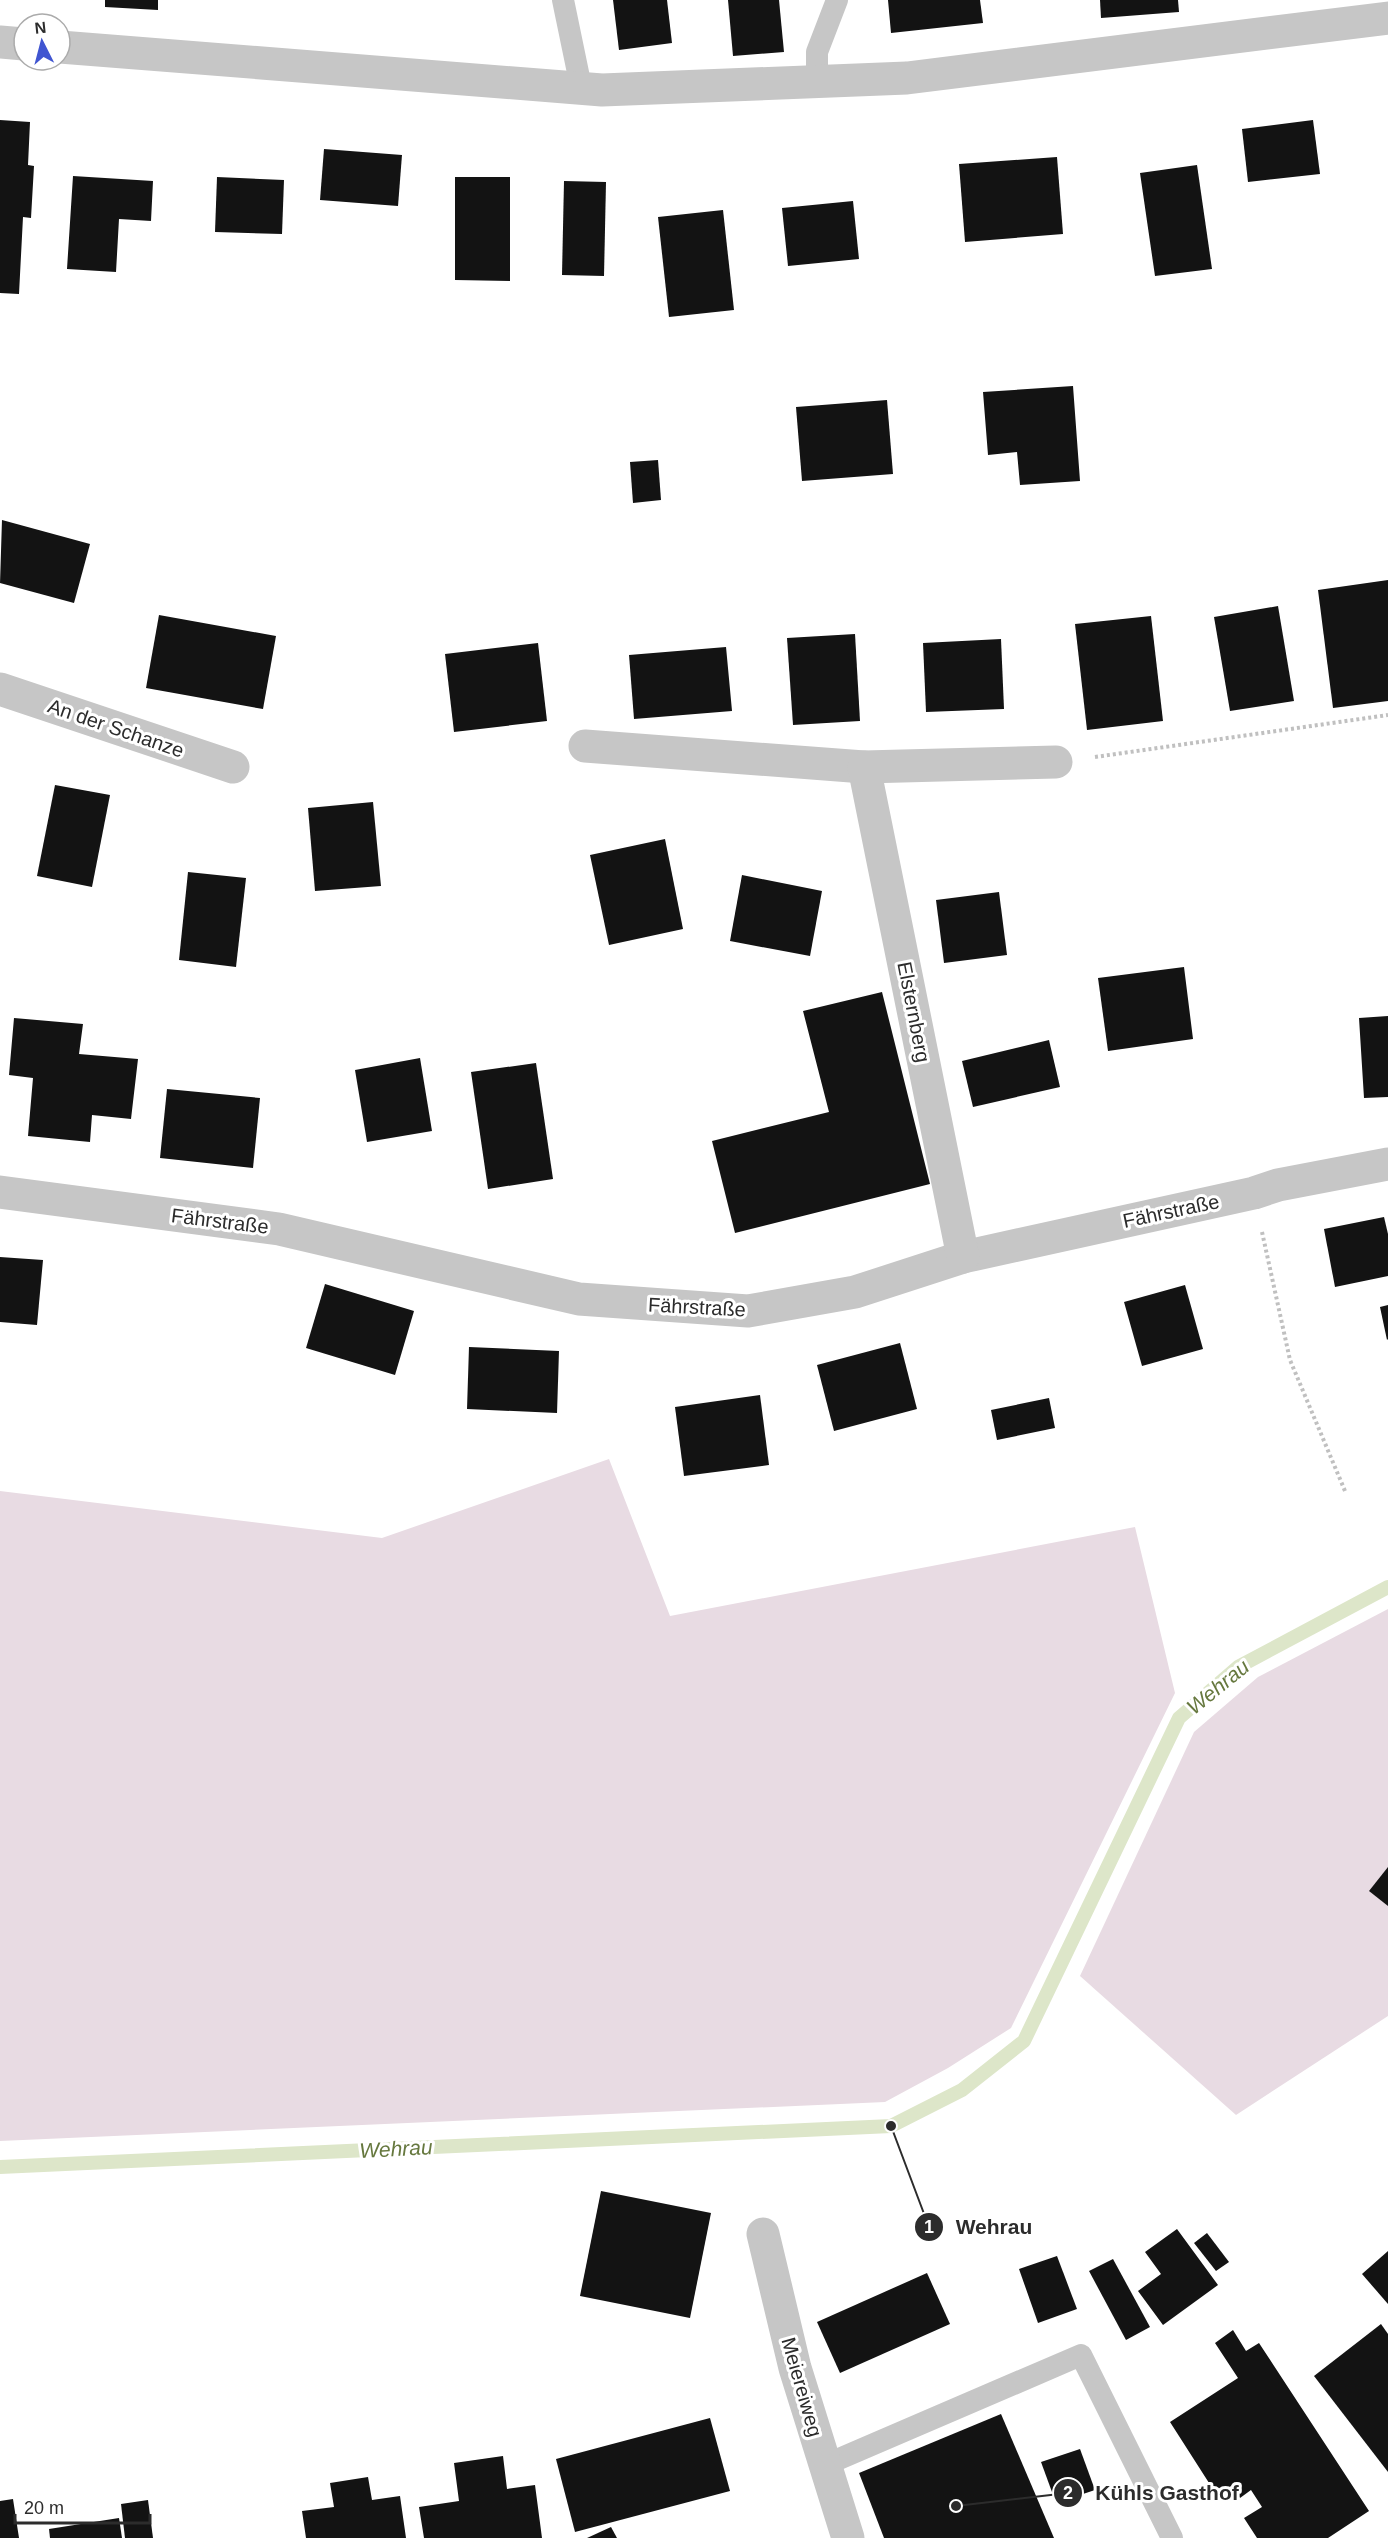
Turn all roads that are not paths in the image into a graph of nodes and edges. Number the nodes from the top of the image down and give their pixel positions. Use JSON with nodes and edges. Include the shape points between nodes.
{"nodes":[{"id":1,"x":563,"y":0,"type":"edge"},
{"id":2,"x":837,"y":0,"type":"edge"},
{"id":3,"x":1371,"y":13,"type":"edge"},
{"id":4,"x":72,"y":48,"type":"edge"},
{"id":5,"x":817,"y":80,"type":"junction"},
{"id":6,"x":581,"y":87,"type":"junction"},
{"id":7,"x":0,"y":689,"type":"edge"},
{"id":8,"x":585,"y":746,"type":"dead end"},
{"id":9,"x":1056,"y":762,"type":"road end"},
{"id":10,"x":233,"y":767,"type":"dead end"},
{"id":11,"x":864,"y":767,"type":"junction"},
{"id":12,"x":1388,"y":1164,"type":"edge"},
{"id":13,"x":0,"y":1192,"type":"edge"},
{"id":14,"x":963,"y":1257,"type":"junction"},
{"id":15,"x":763,"y":2234,"type":"dead end"},
{"id":16,"x":825,"y":2465,"type":"junction"},
{"id":17,"x":848,"y":2538,"type":"edge"},
{"id":18,"x":1172,"y":2538,"type":"edge"}],
"edges":[{"from":1,"to":6,"type":"lane"},
{"from":2,"to":5,"type":"lane","via":[[817,52]]},
{"from":3,"to":5,"type":"street","via":[[907,78]]},
{"from":4,"to":6,"type":"street"},
{"from":5,"to":6,"type":"street","via":[[602,90]]},
{"from":7,"to":10,"type":"street","name":"An der Schanze"},
{"from":8,"to":11,"type":"street"},
{"from":9,"to":11,"type":"street"},
{"from":11,"to":14,"type":"street","name":"Elsternberg"},
{"from":12,"to":14,"type":"street","name":"Fährstraße"},
{"from":13,"to":14,"type":"street","name":"Fährstraße","via":[[279,1229],[579,1299],[747,1311],[855,1292]]},
{"from":15,"to":16,"type":"street","name":"Meiereiweg","via":[[795,2368]]},
{"from":16,"to":17,"type":"street","name":"Meiereiweg"},
{"from":16,"to":18,"type":"lane","via":[[1081,2355]]}]}
